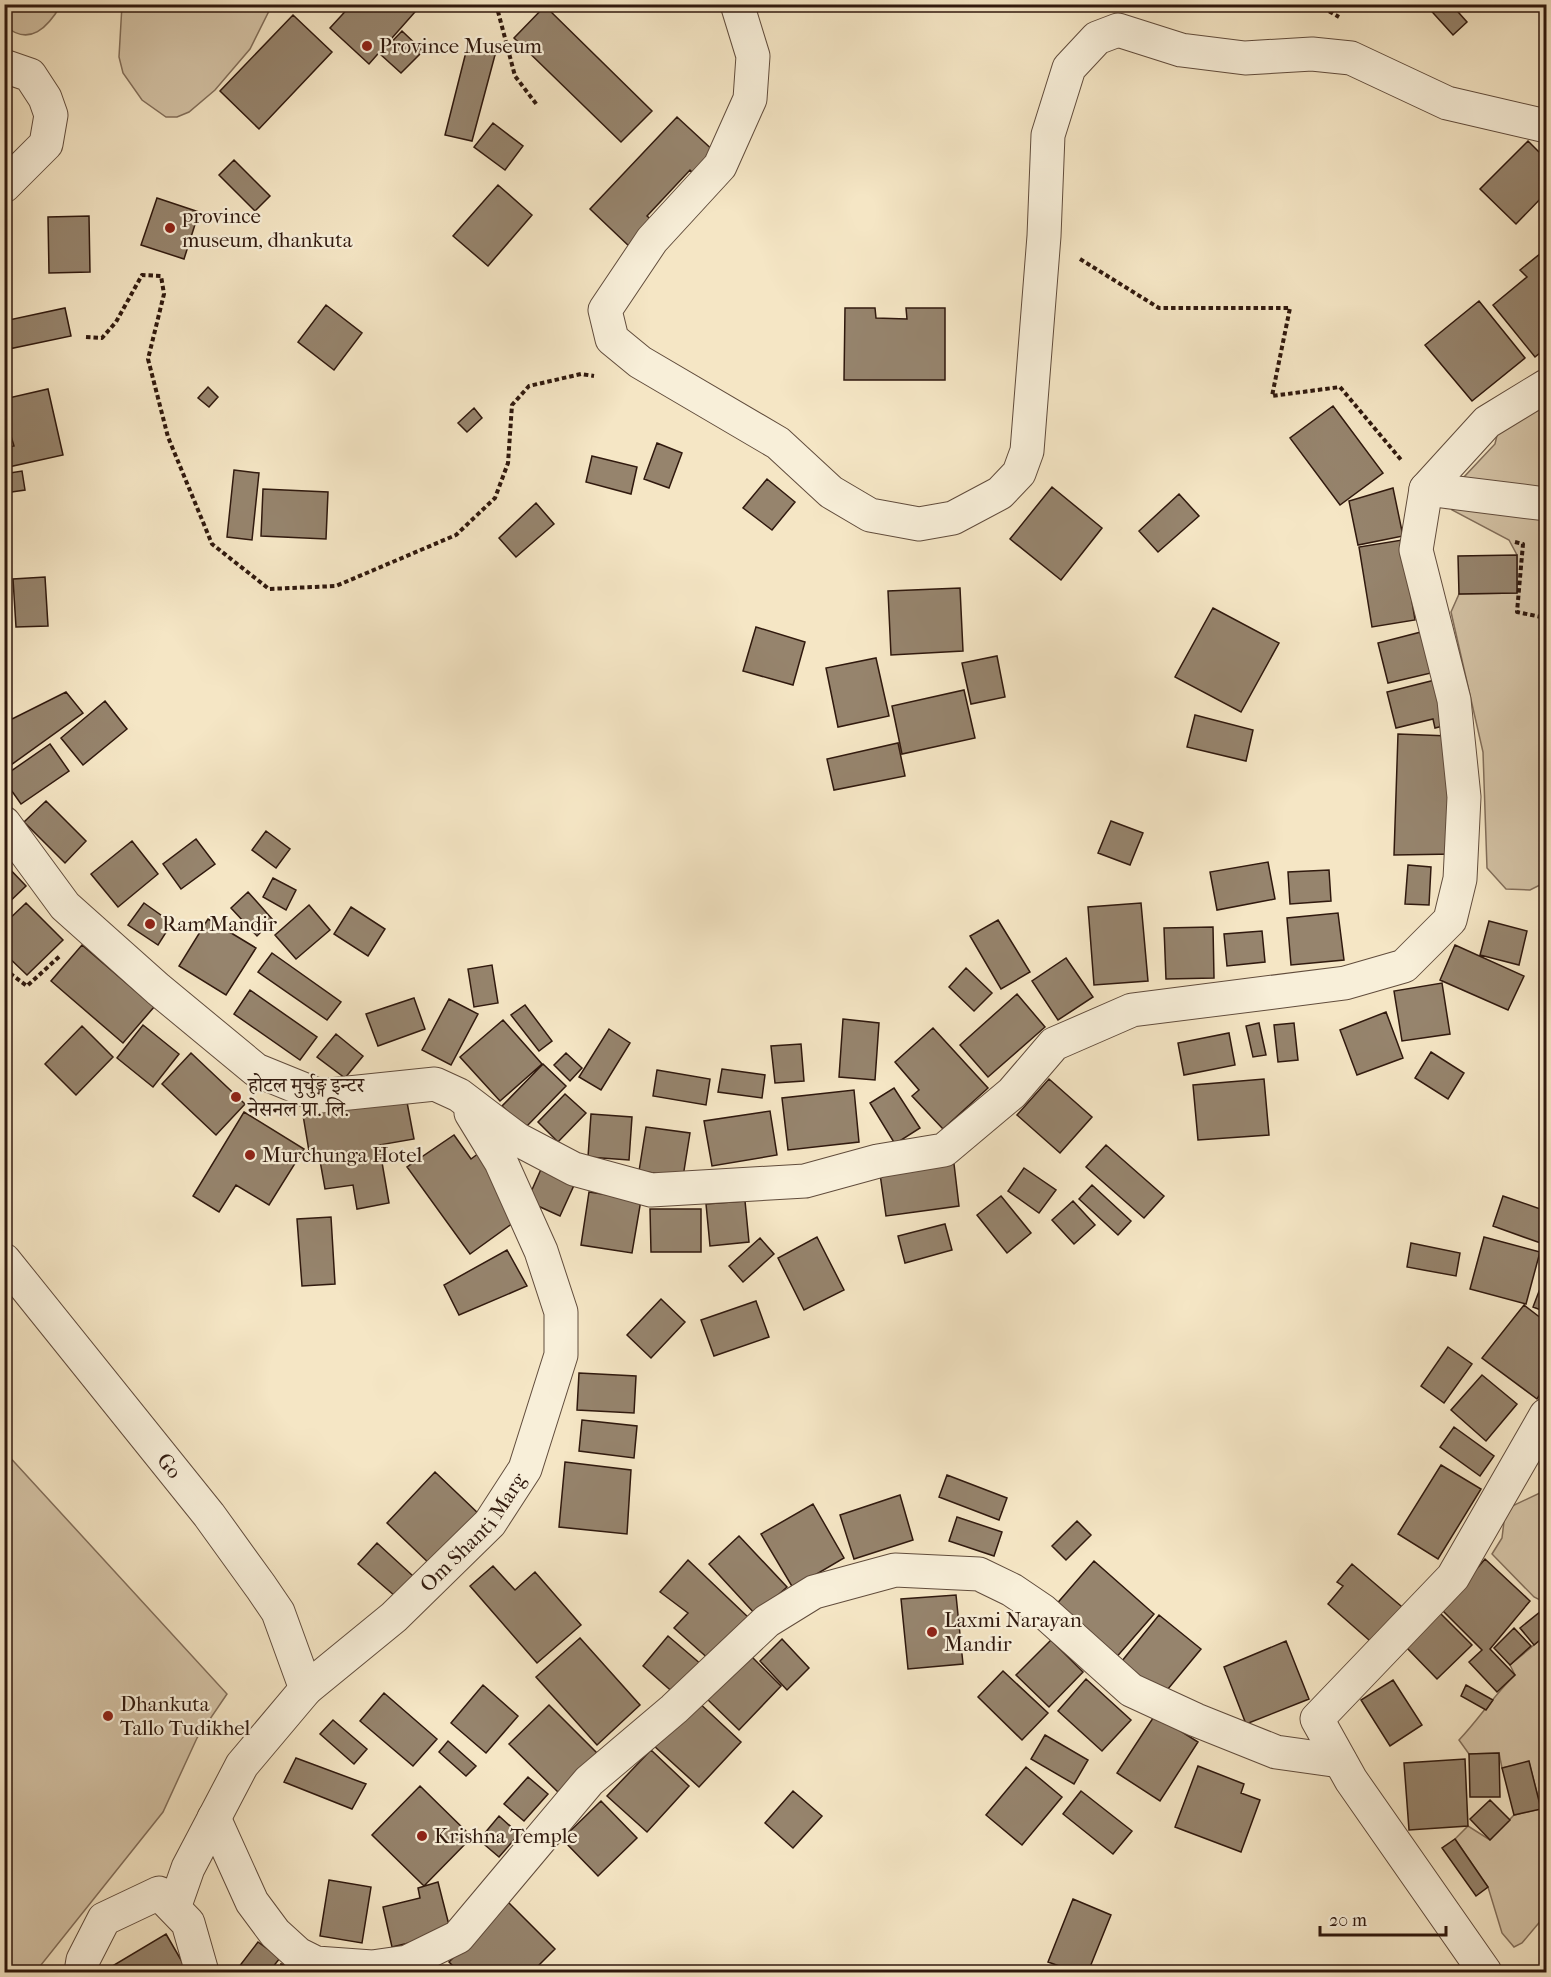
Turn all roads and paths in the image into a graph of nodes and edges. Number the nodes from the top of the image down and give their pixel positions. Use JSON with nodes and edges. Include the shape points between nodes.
{"nodes":[{"id":1,"x":496,"y":4,"type":"edge"},
{"id":2,"x":737,"y":4,"type":"edge"},
{"id":3,"x":4,"y":66,"type":"edge"},
{"id":4,"x":537,"y":105,"type":"dead end"},
{"id":5,"x":1546,"y":126,"type":"edge"},
{"id":6,"x":4,"y":186,"type":"edge"},
{"id":7,"x":1044,"y":236,"type":"junction"},
{"id":8,"x":86,"y":337,"type":"dead end"},
{"id":9,"x":601,"y":378,"type":"dead end"},
{"id":10,"x":1546,"y":386,"type":"edge"},
{"id":11,"x":1426,"y":489,"type":"junction"},
{"id":12,"x":1546,"y":504,"type":"edge"},
{"id":13,"x":1512,"y":541,"type":"dead end"},
{"id":14,"x":1546,"y":618,"type":"edge"},
{"id":15,"x":4,"y":823,"type":"edge"},
{"id":16,"x":459,"y":1095,"type":"junction"},
{"id":17,"x":4,"y":1260,"type":"edge"},
{"id":18,"x":1546,"y":1415,"type":"edge"},
{"id":19,"x":306,"y":1689,"type":"junction"},
{"id":20,"x":1340,"y":1761,"type":"junction"},
{"id":21,"x":214,"y":1818,"type":"junction"},
{"id":22,"x":181,"y":1916,"type":"junction"},
{"id":23,"x":81,"y":1972,"type":"edge"},
{"id":24,"x":202,"y":1972,"type":"edge"},
{"id":25,"x":1485,"y":1972,"type":"edge"}],
"edges":[{"from":1,"to":4,"type":"path","via":[[515,76]]},
{"from":2,"to":7,"type":"street","via":[[753,56],[750,99],[720,166],[652,240],[605,310],[612,339],[640,362],[778,443],[831,492],[870,514],[919,524],[953,518],[1000,493],[1019,473],[1028,451]]},
{"from":3,"to":6,"type":"street","via":[[30,75],[51,115],[46,144]]},
{"from":5,"to":7,"type":"street","via":[[1447,103],[1351,58],[1312,54],[1245,58],[1181,50],[1118,30],[1097,38],[1069,68],[1048,135]]},
{"from":7,"to":11,"type":"path","via":[[1159,308],[1290,308],[1272,396],[1340,387]]},
{"from":8,"to":9,"type":"path","via":[[102,338],[142,275],[161,276],[164,294],[148,359],[168,437],[212,544],[269,589],[336,586],[456,535],[495,498],[508,464],[512,405],[529,386],[581,374]]},
{"from":10,"to":11,"type":"street","via":[[1487,422]]},
{"from":11,"to":12,"type":"street"},
{"from":11,"to":16,"type":"street","via":[[1416,550],[1454,700],[1463,820],[1460,879],[1450,920],[1404,966],[1345,983],[1132,1010],[1054,1044],[1012,1093],[944,1150],[878,1161],[805,1181],[651,1190],[574,1169],[517,1139]]},
{"from":13,"to":14,"type":"path","via":[[1523,544],[1517,612]]},
{"from":15,"to":16,"type":"street","via":[[65,906],[256,1070],[320,1096],[435,1084]]},
{"from":16,"to":19,"type":"street","name":"Om Shanti Marg","via":[[501,1162],[540,1251],[561,1312],[561,1355],[525,1469],[490,1524],[394,1617]]},
{"from":17,"to":19,"type":"street","name":"Go","via":[[209,1515],[261,1587],[278,1612]]},
{"from":18,"to":20,"type":"street","via":[[1453,1577],[1317,1719]]},
{"from":19,"to":21,"type":"street","name":"Om Shanti Marg","via":[[242,1765]]},
{"from":20,"to":21,"type":"street","via":[[1276,1752],[1131,1690],[1043,1611],[979,1574],[896,1570],[814,1592],[767,1621],[674,1709],[589,1781],[458,1936],[407,1962],[372,1967],[316,1963],[298,1954],[275,1933],[252,1902]]},
{"from":20,"to":25,"type":"street"},
{"from":21,"to":22,"type":"street","name":"Om Shanti Marg","via":[[188,1868]]},
{"from":22,"to":23,"type":"street","via":[[159,1893],[104,1919]]},
{"from":22,"to":24,"type":"street"}]}
